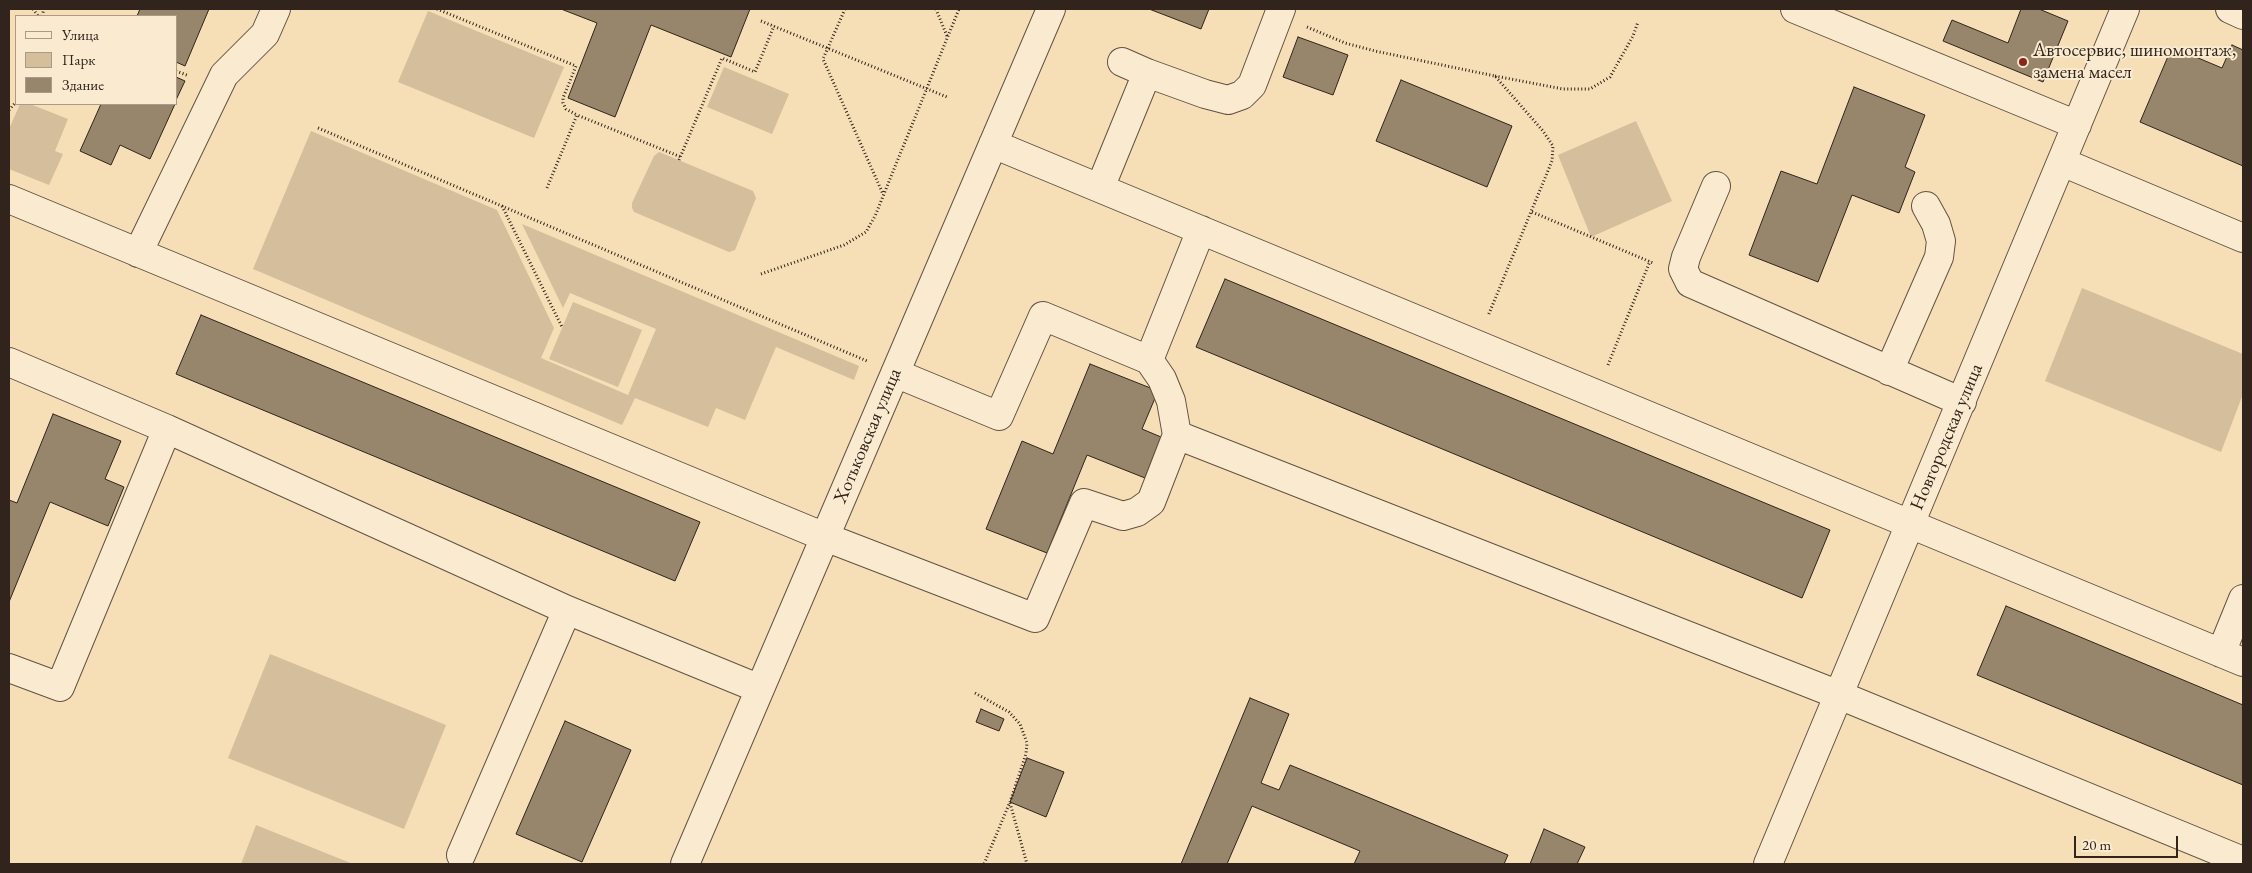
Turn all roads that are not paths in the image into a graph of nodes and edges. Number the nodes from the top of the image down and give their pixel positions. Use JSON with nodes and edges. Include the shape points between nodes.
{"nodes":[{"id":1,"x":276,"y":9,"type":"edge"},
{"id":2,"x":1051,"y":9,"type":"edge"},
{"id":3,"x":1795,"y":9,"type":"edge"},
{"id":4,"x":2125,"y":9,"type":"edge"},
{"id":5,"x":2230,"y":9,"type":"edge"},
{"id":6,"x":1280,"y":12,"type":"edge"},
{"id":7,"x":2243,"y":14,"type":"edge"},
{"id":8,"x":1122,"y":62,"type":"dead end"},
{"id":9,"x":1147,"y":72,"type":"junction"},
{"id":10,"x":2077,"y":125,"type":"junction"},
{"id":11,"x":993,"y":144,"type":"junction"},
{"id":12,"x":2062,"y":162,"type":"junction"},
{"id":13,"x":1716,"y":186,"type":"dead end"},
{"id":14,"x":1100,"y":188,"type":"junction"},
{"id":15,"x":9,"y":199,"type":"edge"},
{"id":16,"x":1926,"y":206,"type":"dead end"},
{"id":17,"x":1201,"y":230,"type":"junction"},
{"id":18,"x":2243,"y":238,"type":"edge"},
{"id":19,"x":138,"y":254,"type":"junction"},
{"id":20,"x":1150,"y":360,"type":"junction"},
{"id":21,"x":9,"y":362,"type":"edge"},
{"id":22,"x":885,"y":369,"type":"junction"},
{"id":23,"x":1889,"y":371,"type":"junction"},
{"id":24,"x":1962,"y":402,"type":"junction"},
{"id":25,"x":167,"y":429,"type":"junction"},
{"id":26,"x":1177,"y":434,"type":"junction"},
{"id":27,"x":1910,"y":524,"type":"junction"},
{"id":28,"x":825,"y":537,"type":"junction"},
{"id":29,"x":2243,"y":599,"type":"edge"},
{"id":30,"x":567,"y":610,"type":"junction"},
{"id":31,"x":2232,"y":658,"type":"edge"},
{"id":32,"x":9,"y":668,"type":"edge"},
{"id":33,"x":760,"y":689,"type":"junction"},
{"id":34,"x":1839,"y":696,"type":"junction"},
{"id":35,"x":467,"y":861,"type":"edge"},
{"id":36,"x":2243,"y":861,"type":"edge"},
{"id":37,"x":685,"y":864,"type":"edge"},
{"id":38,"x":1768,"y":864,"type":"edge"}],
"edges":[{"from":1,"to":19,"type":"street","via":[[266,34],[224,75]]},
{"from":2,"to":11,"type":"street","name":"Хотьковская улица"},
{"from":3,"to":10,"type":"street"},
{"from":4,"to":10,"type":"street","name":"Новгородская улица"},
{"from":5,"to":7,"type":"street"},
{"from":6,"to":9,"type":"street","via":[[1252,85],[1242,95],[1228,100]]},
{"from":8,"to":9,"type":"street"},
{"from":9,"to":14,"type":"street"},
{"from":10,"to":12,"type":"street","name":"Новгородская улица"},
{"from":11,"to":14,"type":"street"},
{"from":11,"to":22,"type":"street","name":"Хотьковская улица"},
{"from":12,"to":18,"type":"street"},
{"from":12,"to":24,"type":"street","name":"Новгородская улица"},
{"from":13,"to":23,"type":"street","via":[[1686,257],[1683,269],[1690,283]]},
{"from":14,"to":17,"type":"street"},
{"from":15,"to":19,"type":"street"},
{"from":16,"to":23,"type":"street","via":[[1940,240],[1939,258]]},
{"from":17,"to":20,"type":"street"},
{"from":17,"to":27,"type":"street"},
{"from":19,"to":28,"type":"street"},
{"from":20,"to":22,"type":"street","via":[[1043,316],[999,416]]},
{"from":20,"to":26,"type":"street","via":[[1171,401]]},
{"from":21,"to":25,"type":"street"},
{"from":22,"to":28,"type":"street","name":"Хотьковская улица"},
{"from":23,"to":24,"type":"street"},
{"from":24,"to":27,"type":"street","name":"Новгородская улица"},
{"from":25,"to":30,"type":"street"},
{"from":25,"to":32,"type":"street","via":[[60,687]]},
{"from":26,"to":28,"type":"street","via":[[1151,502],[1137,512],[1123,516],[1084,503],[1034,618]]},
{"from":26,"to":34,"type":"street"},
{"from":27,"to":31,"type":"street"},
{"from":27,"to":34,"type":"street","name":"Новгородская улица"},
{"from":28,"to":33,"type":"street","name":"Хотьковская улица"},
{"from":29,"to":31,"type":"street"},
{"from":30,"to":33,"type":"street"},
{"from":30,"to":35,"type":"street"},
{"from":33,"to":37,"type":"street","name":"Хотьковская улица"},
{"from":34,"to":36,"type":"street"},
{"from":34,"to":38,"type":"street","name":"Новгородская улица"}]}
